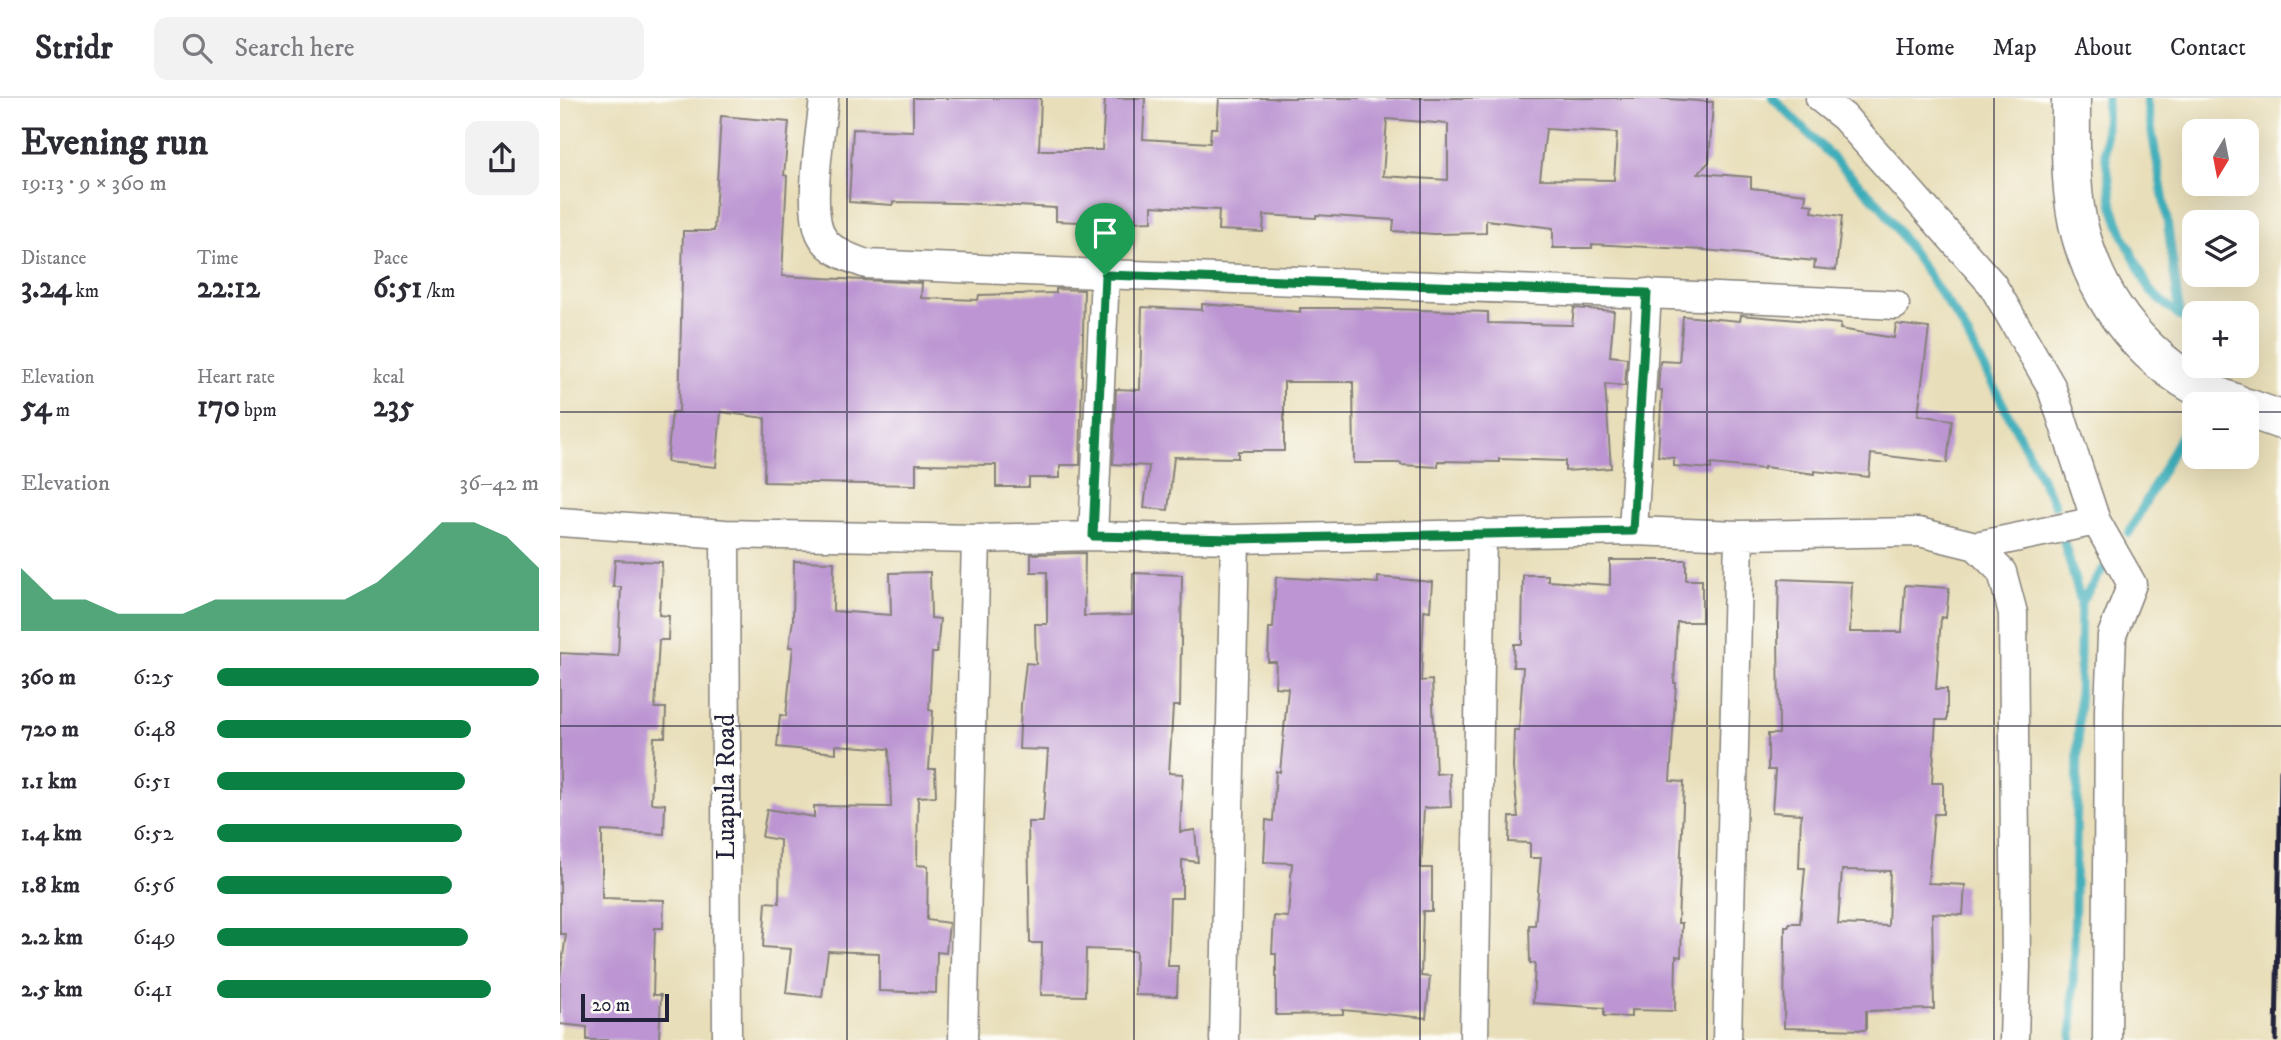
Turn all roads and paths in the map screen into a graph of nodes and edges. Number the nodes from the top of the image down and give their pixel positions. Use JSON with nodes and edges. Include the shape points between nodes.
{"nodes":[{"id":1,"x":824,"y":98,"type":"edge"},
{"id":2,"x":1820,"y":98,"type":"edge"},
{"id":3,"x":2071,"y":98,"type":"edge"},
{"id":4,"x":1105,"y":275,"type":"junction"},
{"id":5,"x":1647,"y":293,"type":"junction"},
{"id":6,"x":1895,"y":305,"type":"dead end"},
{"id":7,"x":2206,"y":392,"type":"edge"},
{"id":8,"x":2259,"y":412,"type":"edge"},
{"id":9,"x":2281,"y":420,"type":"edge"},
{"id":10,"x":2096,"y":521,"type":"junction"},
{"id":11,"x":560,"y":522,"type":"edge"},
{"id":12,"x":1633,"y":531,"type":"junction"},
{"id":13,"x":1482,"y":533,"type":"junction"},
{"id":14,"x":725,"y":534,"type":"junction"},
{"id":15,"x":1739,"y":535,"type":"junction"},
{"id":16,"x":1093,"y":536,"type":"junction"},
{"id":17,"x":976,"y":539,"type":"junction"},
{"id":18,"x":1235,"y":539,"type":"junction"},
{"id":19,"x":1976,"y":546,"type":"junction"},
{"id":20,"x":727,"y":1040,"type":"edge"},
{"id":21,"x":963,"y":1040,"type":"edge"},
{"id":22,"x":1224,"y":1040,"type":"edge"},
{"id":23,"x":1474,"y":1040,"type":"edge"},
{"id":24,"x":1727,"y":1040,"type":"edge"},
{"id":25,"x":2014,"y":1040,"type":"edge"},
{"id":26,"x":2107,"y":1040,"type":"edge"}],
"edges":[{"from":1,"to":4,"type":"street","via":[[814,209],[821,236],[841,255],[866,264]]},
{"from":2,"to":10,"type":"street","via":[[1844,117],[1992,284],[2051,386]]},
{"from":3,"to":7,"type":"main road","via":[[2071,166],[2080,234],[2097,283],[2132,336]]},
{"from":4,"to":5,"type":"street"},
{"from":4,"to":16,"type":"street"},
{"from":5,"to":6,"type":"street"},
{"from":5,"to":12,"type":"street"},
{"from":8,"to":9,"type":"main road"},
{"from":10,"to":19,"type":"street"},
{"from":10,"to":26,"type":"street","via":[[2132,584],[2112,635]]},
{"from":11,"to":14,"type":"street"},
{"from":12,"to":13,"type":"street"},
{"from":12,"to":15,"type":"street"},
{"from":13,"to":18,"type":"street"},
{"from":13,"to":23,"type":"street"},
{"from":14,"to":17,"type":"street"},
{"from":14,"to":20,"type":"street","name":"Luapula Road"},
{"from":15,"to":19,"type":"street","via":[[1919,532]]},
{"from":15,"to":24,"type":"street"},
{"from":16,"to":17,"type":"street"},
{"from":16,"to":18,"type":"street"},
{"from":17,"to":21,"type":"street"},
{"from":18,"to":22,"type":"street"},
{"from":19,"to":25,"type":"street","via":[[2002,572],[2013,612]]}]}
